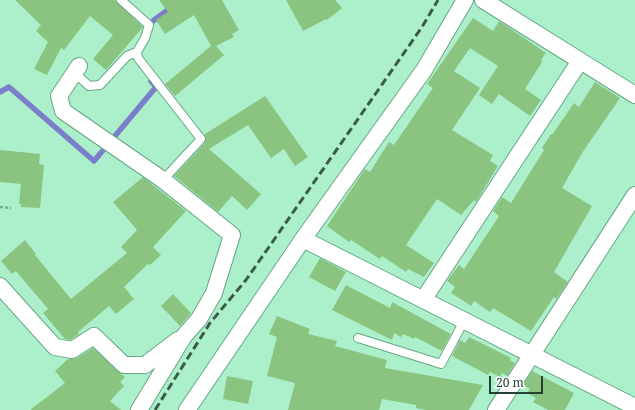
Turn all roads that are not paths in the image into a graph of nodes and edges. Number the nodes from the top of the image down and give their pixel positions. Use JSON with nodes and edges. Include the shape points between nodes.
{"nodes":[{"id":1,"x":121,"y":0,"type":"edge"},
{"id":2,"x":465,"y":0,"type":"edge"},
{"id":3,"x":483,"y":0,"type":"edge"},
{"id":4,"x":137,"y":52,"type":"junction"},
{"id":5,"x":580,"y":61,"type":"junction"},
{"id":6,"x":77,"y":70,"type":"joint"},
{"id":7,"x":635,"y":95,"type":"edge"},
{"id":8,"x":163,"y":180,"type":"junction"},
{"id":9,"x":635,"y":195,"type":"edge"},
{"id":10,"x":303,"y":239,"type":"junction"},
{"id":11,"x":0,"y":286,"type":"edge"},
{"id":12,"x":423,"y":300,"type":"junction"},
{"id":13,"x":464,"y":321,"type":"junction"},
{"id":14,"x":184,"y":336,"type":"junction"},
{"id":15,"x":358,"y":338,"type":"dead end"},
{"id":16,"x":532,"y":356,"type":"junction"},
{"id":17,"x":635,"y":407,"type":"edge"},
{"id":18,"x":139,"y":410,"type":"edge"},
{"id":19,"x":187,"y":410,"type":"edge"},
{"id":20,"x":496,"y":410,"type":"edge"}],
"edges":[{"from":1,"to":4,"type":"lane","via":[[149,25]]},
{"from":2,"to":10,"type":"street","via":[[424,70]]},
{"from":3,"to":5,"type":"street"},
{"from":4,"to":6,"type":"lane","via":[[127,56],[100,85],[89,86]]},
{"from":4,"to":8,"type":"lane","via":[[138,58],[201,139]]},
{"from":5,"to":7,"type":"street"},
{"from":5,"to":12,"type":"street"},
{"from":6,"to":8,"type":"street","via":[[59,96],[63,111]]},
{"from":8,"to":14,"type":"street","via":[[232,235],[214,293],[199,320]]},
{"from":9,"to":16,"type":"street"},
{"from":10,"to":12,"type":"street"},
{"from":10,"to":19,"type":"street"},
{"from":11,"to":14,"type":"street","via":[[55,347],[72,350],[94,336],[124,365],[145,365]]},
{"from":12,"to":13,"type":"street"},
{"from":13,"to":15,"type":"lane","via":[[442,364]]},
{"from":13,"to":16,"type":"street"},
{"from":14,"to":18,"type":"street"},
{"from":16,"to":17,"type":"street"},
{"from":16,"to":20,"type":"street"}]}
